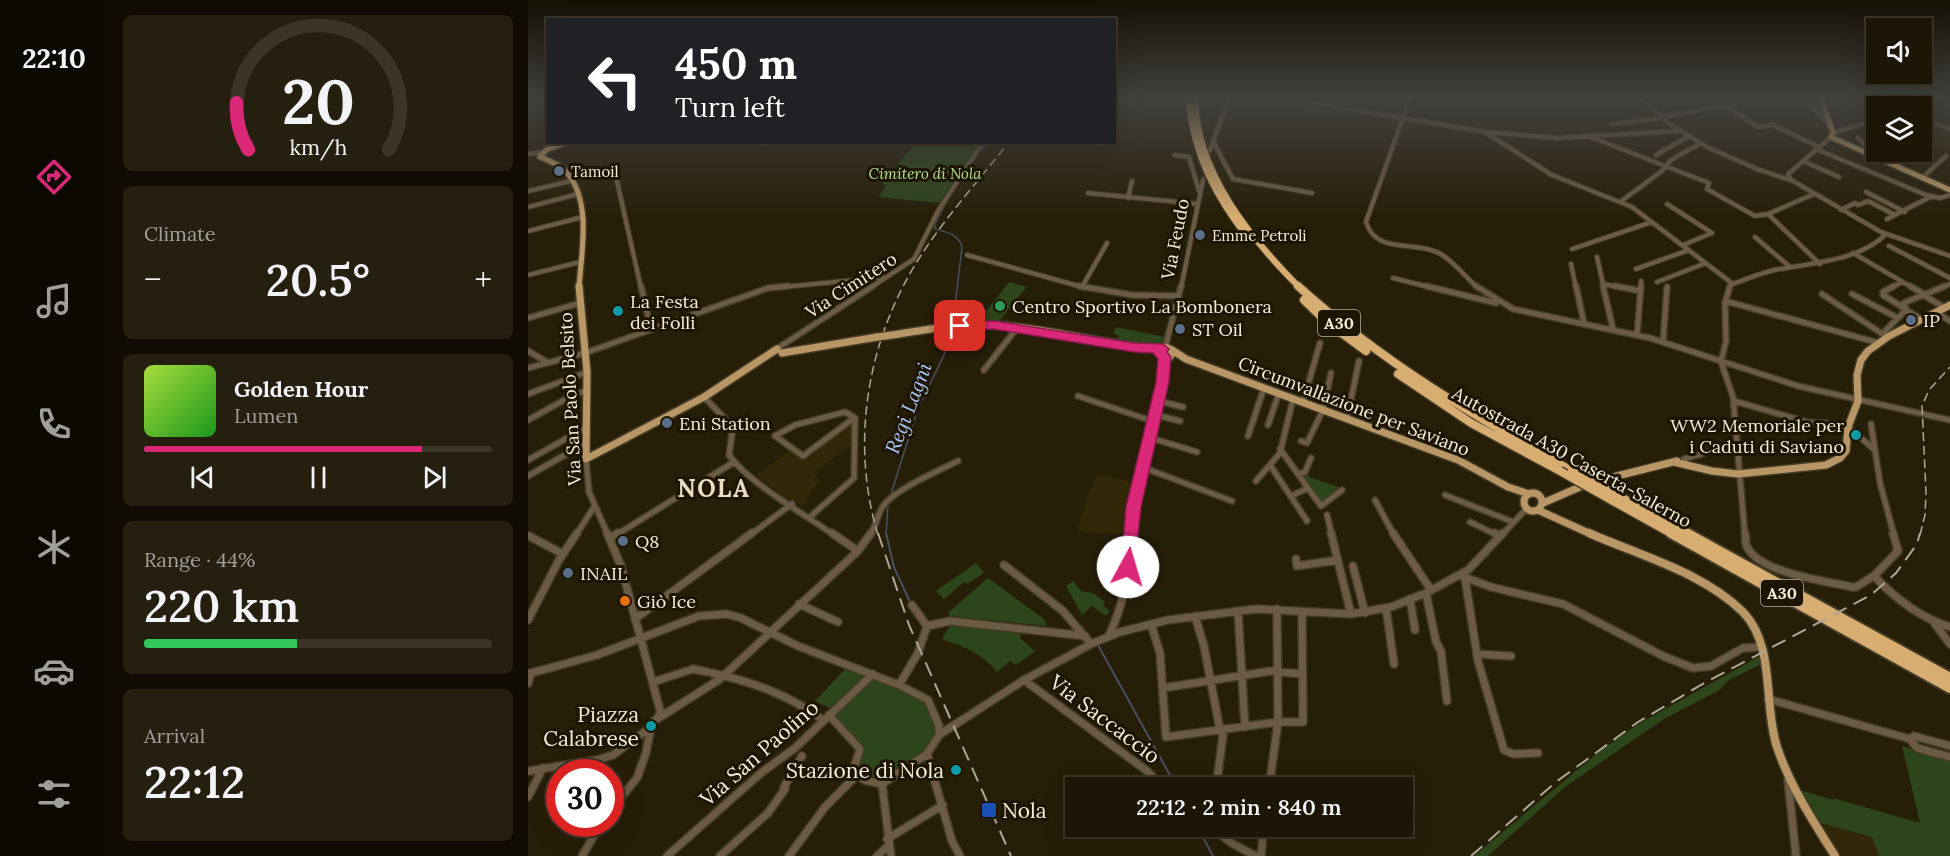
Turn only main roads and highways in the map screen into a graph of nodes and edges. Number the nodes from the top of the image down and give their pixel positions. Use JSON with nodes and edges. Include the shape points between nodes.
{"nodes":[{"id":1,"x":1194,"y":138,"type":"edge"},
{"id":2,"x":1201,"y":138,"type":"edge"},
{"id":3,"x":1838,"y":138,"type":"edge"},
{"id":4,"x":565,"y":144,"type":"edge"},
{"id":5,"x":1950,"y":191,"type":"edge"},
{"id":6,"x":1948,"y":307,"type":"edge"},
{"id":7,"x":586,"y":459,"type":"joint"},
{"id":8,"x":1526,"y":497,"type":"junction"},
{"id":9,"x":1615,"y":498,"type":"junction"},
{"id":10,"x":1540,"y":503,"type":"junction"},
{"id":11,"x":1950,"y":678,"type":"edge"},
{"id":12,"x":1950,"y":688,"type":"edge"},
{"id":13,"x":1835,"y":856,"type":"edge"}],
"edges":[{"from":1,"to":9,"type":"highway","name":"Autostrada A30 Caserta-Salerno","number":"A30","bridge":true,"via":[[1210,181],[1235,222],[1290,287],[1328,323],[1471,423]]},
{"from":2,"to":9,"type":"highway","name":"Autostrada A30 Caserta-Salerno","number":"A30","bridge":true,"via":[[1216,180],[1253,236],[1295,285],[1335,320],[1475,416]]},
{"from":3,"to":5,"type":"main road"},
{"from":4,"to":7,"type":"main road","name":"Via San Paolo Belsito","via":[[544,152],[541,158],[568,174],[583,217],[579,293],[587,372]]},
{"from":6,"to":10,"type":"main road","via":[[1888,336],[1860,361],[1856,377],[1858,400],[1848,426],[1848,449],[1840,459],[1826,465],[1738,474],[1674,462]]},
{"from":7,"to":8,"type":"main road","name":"Circumvallazione per Saviano","bridge":true,"via":[[704,397],[782,350],[994,325],[1166,352],[1458,460]]},
{"from":8,"to":10,"type":"main road"},
{"from":8,"to":10,"type":"main road","name":"Circumvallazione per Saviano","via":[[1527,507]]},
{"from":9,"to":11,"type":"highway","name":"Autostrada A30 Caserta-Salerno","number":"A30"},
{"from":9,"to":12,"type":"highway","name":"Autostrada A30 Caserta-Salerno","number":"A30"},
{"from":10,"to":13,"type":"main road","via":[[1564,521],[1708,586],[1733,602],[1754,626],[1772,730],[1787,774]]}]}
